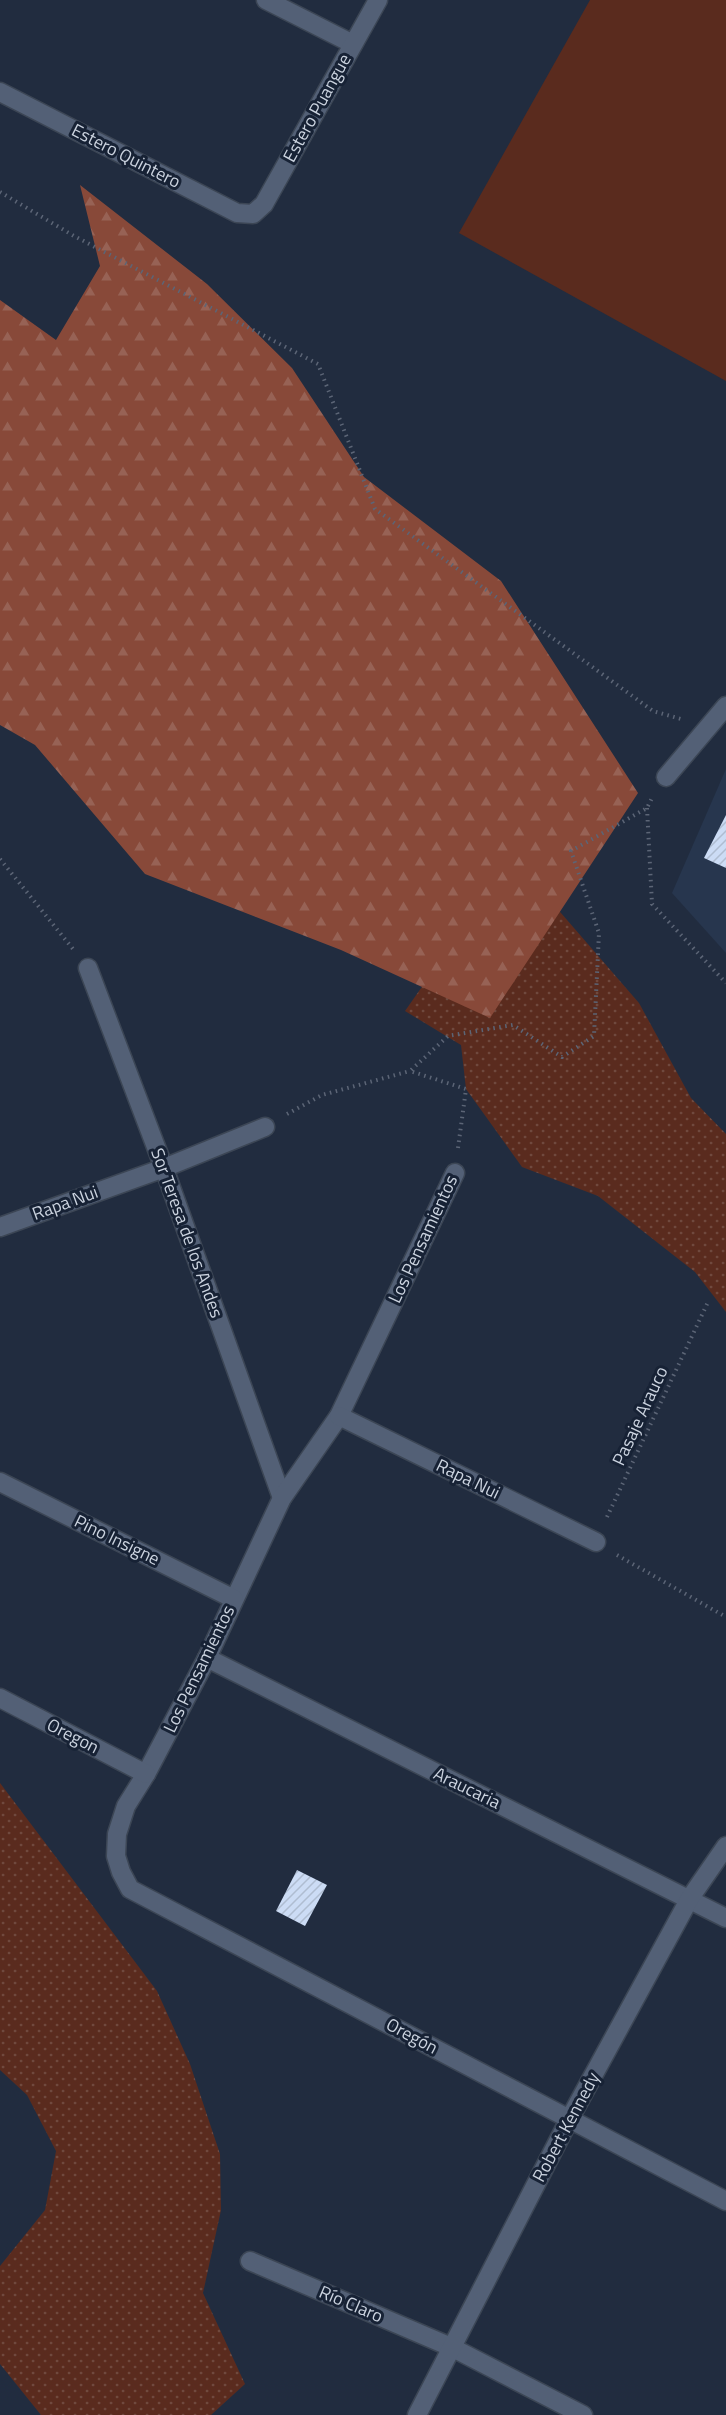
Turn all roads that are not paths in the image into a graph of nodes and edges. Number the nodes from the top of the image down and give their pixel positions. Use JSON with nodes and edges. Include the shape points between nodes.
{"nodes":[{"id":1,"x":266,"y":0,"type":"edge"},
{"id":2,"x":378,"y":0,"type":"edge"},
{"id":3,"x":353,"y":44,"type":"junction"},
{"id":4,"x":0,"y":93,"type":"edge"},
{"id":5,"x":253,"y":214,"type":"joint"},
{"id":6,"x":726,"y":706,"type":"edge"},
{"id":7,"x":666,"y":777,"type":"road end"},
{"id":8,"x":88,"y":968,"type":"road end"},
{"id":9,"x":265,"y":1127,"type":"road end"},
{"id":10,"x":164,"y":1167,"type":"junction"},
{"id":11,"x":455,"y":1173,"type":"road end"},
{"id":12,"x":0,"y":1227,"type":"edge"},
{"id":13,"x":339,"y":1416,"type":"junction"},
{"id":14,"x":0,"y":1482,"type":"edge"},
{"id":15,"x":282,"y":1498,"type":"junction"},
{"id":16,"x":596,"y":1542,"type":"road end"},
{"id":17,"x":234,"y":1599,"type":"junction"},
{"id":18,"x":207,"y":1658,"type":"junction"},
{"id":19,"x":0,"y":1698,"type":"edge"},
{"id":20,"x":146,"y":1774,"type":"junction"},
{"id":21,"x":726,"y":1846,"type":"edge"},
{"id":22,"x":116,"y":1856,"type":"joint"},
{"id":23,"x":690,"y":1898,"type":"junction"},
{"id":24,"x":726,"y":1918,"type":"edge"},
{"id":25,"x":570,"y":2118,"type":"junction"},
{"id":26,"x":726,"y":2201,"type":"edge"},
{"id":27,"x":250,"y":2261,"type":"dead end"},
{"id":28,"x":451,"y":2347,"type":"junction"},
{"id":29,"x":417,"y":2415,"type":"edge"},
{"id":30,"x":583,"y":2415,"type":"edge"}],
"edges":[{"from":1,"to":3,"type":"street"},
{"from":2,"to":3,"type":"street","name":"Estero Puangue"},
{"from":3,"to":5,"type":"street","name":"Estero Puangue","via":[[264,204]]},
{"from":4,"to":5,"type":"street","name":"Estero Quintero","via":[[237,213]]},
{"from":6,"to":7,"type":"street"},
{"from":8,"to":10,"type":"street","name":"Sor Teresa de los Andes"},
{"from":9,"to":10,"type":"street","name":"Rapa Nui"},
{"from":10,"to":12,"type":"street","name":"Rapa Nui"},
{"from":10,"to":15,"type":"street","name":"Sor Teresa de los Andes"},
{"from":11,"to":13,"type":"street","name":"Los Pensamientos"},
{"from":13,"to":15,"type":"street","name":"Los Pensamientos"},
{"from":13,"to":16,"type":"street","name":"Rapa Nui"},
{"from":14,"to":17,"type":"street","name":"Pino Insigne"},
{"from":15,"to":17,"type":"street","name":"Los Pensamientos"},
{"from":17,"to":18,"type":"street","name":"Los Pensamientos"},
{"from":18,"to":20,"type":"street","name":"Los Pensamientos"},
{"from":18,"to":23,"type":"street","name":"Araucaria"},
{"from":19,"to":20,"type":"street","name":"Oregon"},
{"from":20,"to":22,"type":"street","name":"Los Pensamientos","via":[[126,1806],[117,1834]]},
{"from":21,"to":23,"type":"street","name":"Robert Kennedy"},
{"from":22,"to":25,"type":"street","name":"Oregón","via":[[130,1889]]},
{"from":23,"to":24,"type":"street","name":"Araucaria"},
{"from":23,"to":25,"type":"street","name":"Robert Kennedy"},
{"from":25,"to":26,"type":"street","name":"Oregón"},
{"from":25,"to":28,"type":"street","name":"Robert Kennedy"},
{"from":27,"to":28,"type":"street","name":"Río Claro"},
{"from":28,"to":29,"type":"street","name":"Robert Kennedy"},
{"from":28,"to":30,"type":"street","name":"Río Claro"}]}
